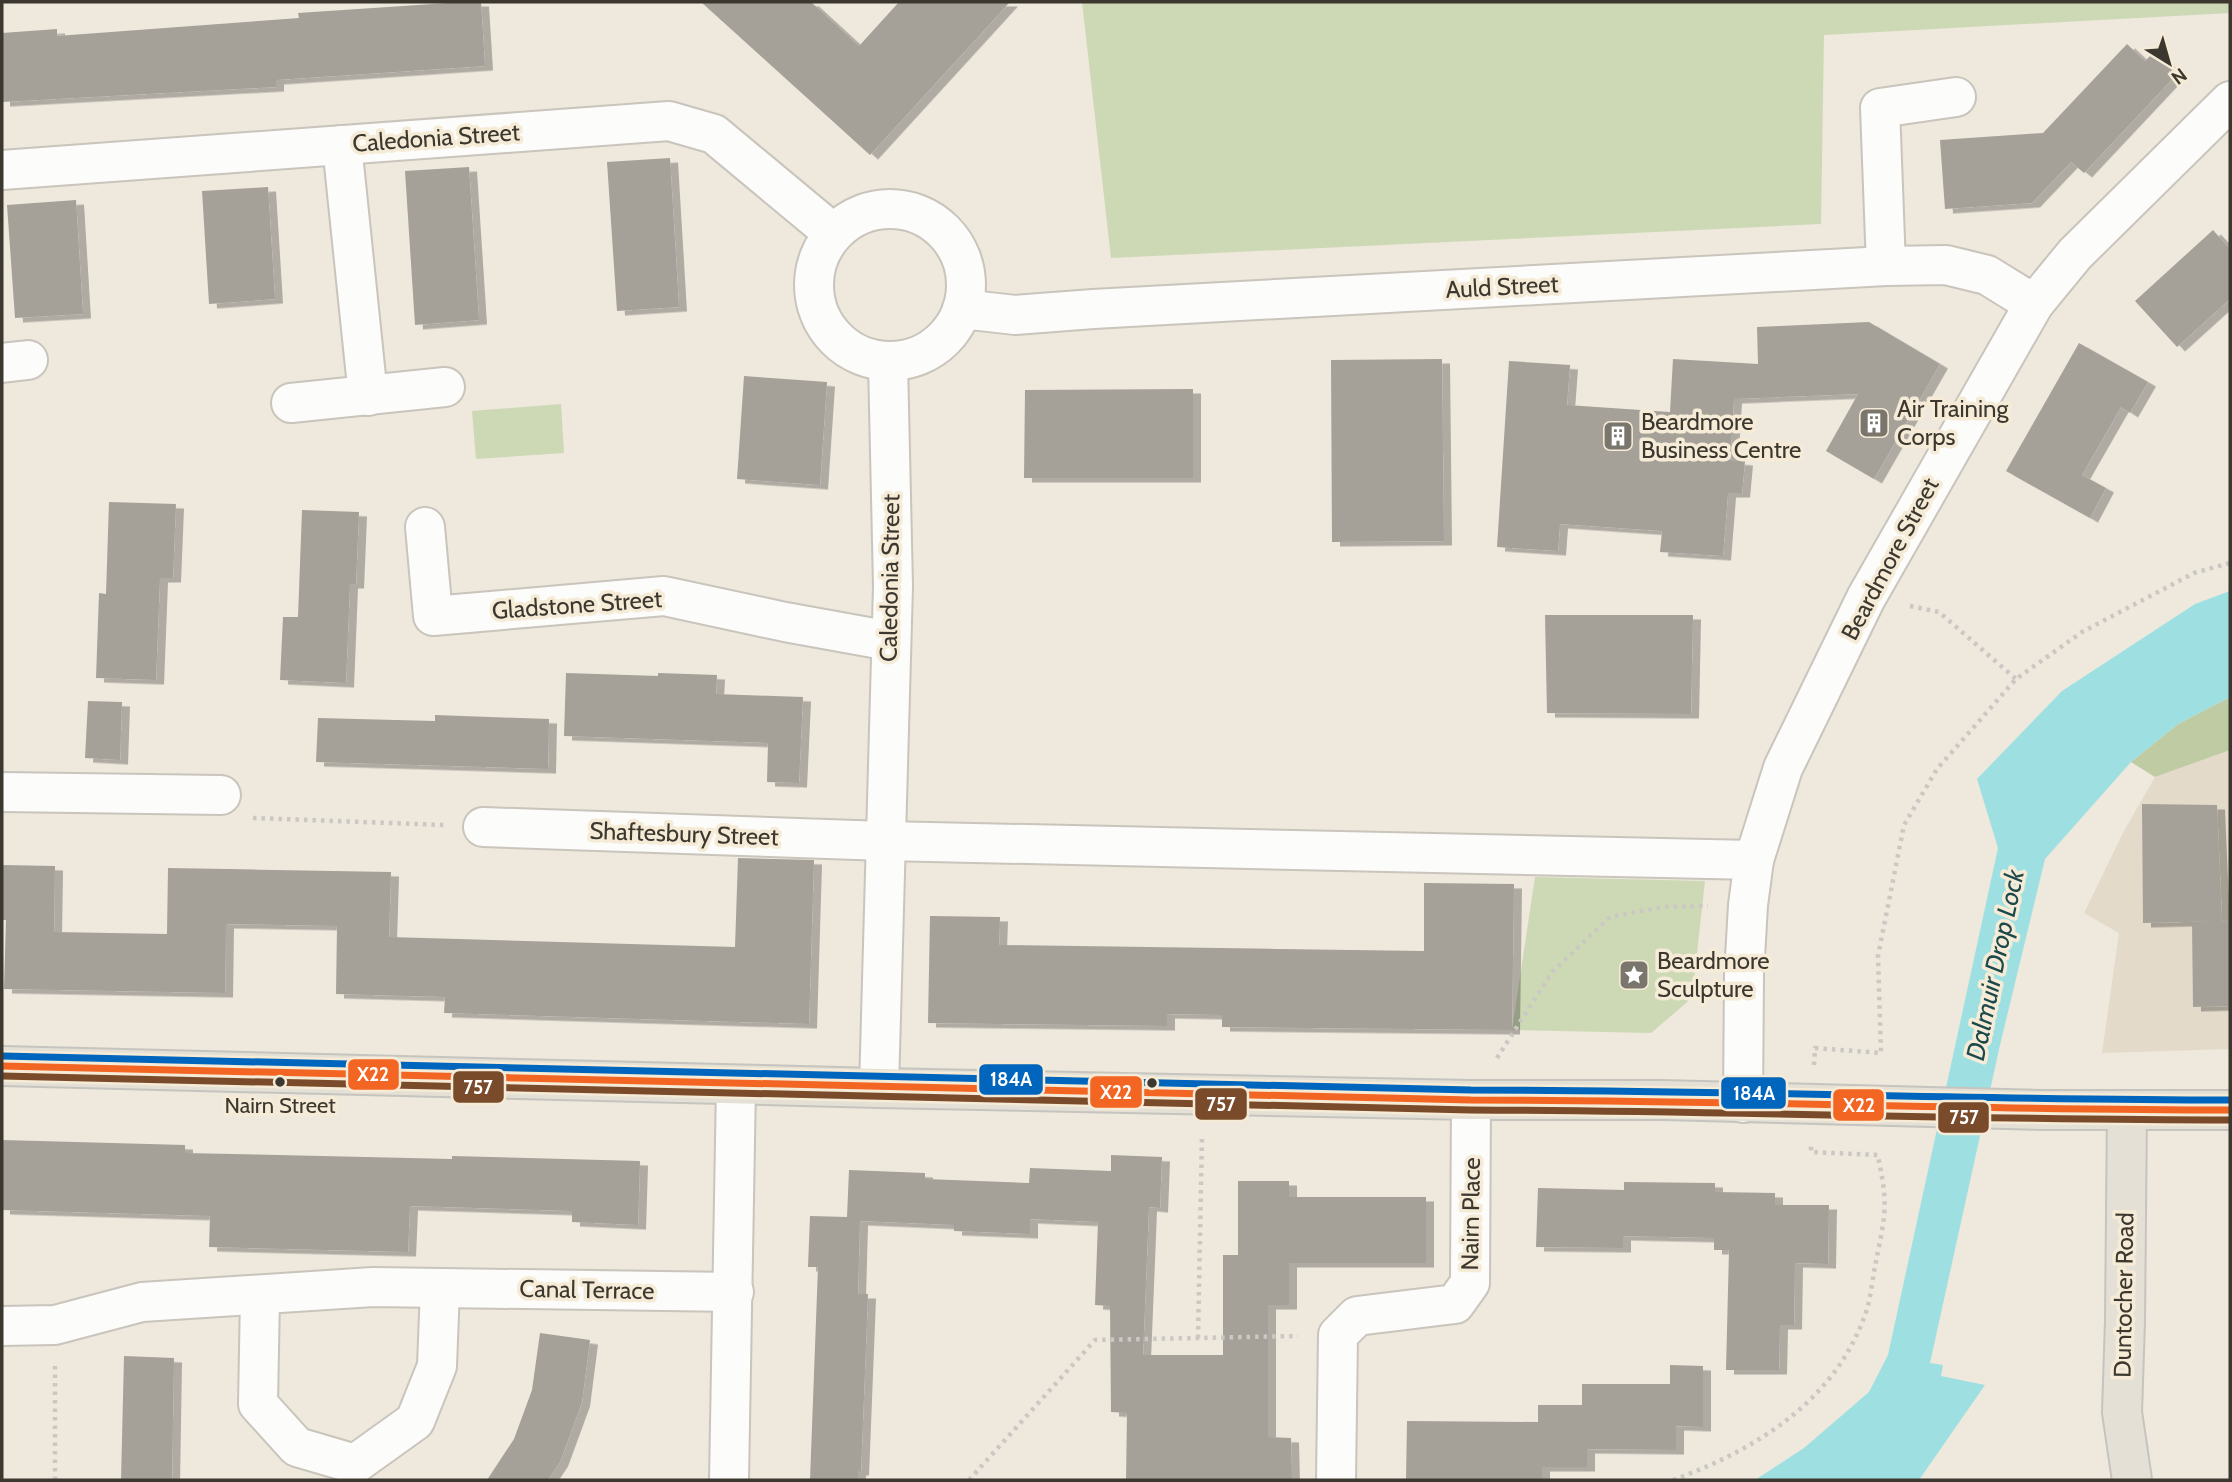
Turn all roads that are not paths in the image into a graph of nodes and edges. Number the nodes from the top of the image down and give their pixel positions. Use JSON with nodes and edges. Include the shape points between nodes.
{"nodes":[{"id":1,"x":1956,"y":97,"type":"dead end"},
{"id":2,"x":2230,"y":101,"type":"edge"},
{"id":3,"x":342,"y":145,"type":"junction"},
{"id":4,"x":2,"y":170,"type":"edge"},
{"id":5,"x":833,"y":233,"type":"junction"},
{"id":6,"x":1886,"y":266,"type":"junction"},
{"id":7,"x":2034,"y":304,"type":"junction"},
{"id":8,"x":962,"y":309,"type":"junction"},
{"id":9,"x":888,"y":362,"type":"junction"},
{"id":10,"x":446,"y":387,"type":"dead end"},
{"id":11,"x":368,"y":396,"type":"junction"},
{"id":12,"x":291,"y":403,"type":"dead end"},
{"id":13,"x":425,"y":527,"type":"dead end"},
{"id":14,"x":890,"y":641,"type":"junction"},
{"id":15,"x":2,"y":792,"type":"edge"},
{"id":16,"x":221,"y":795,"type":"road end"},
{"id":17,"x":483,"y":827,"type":"road end"},
{"id":18,"x":885,"y":841,"type":"junction"},
{"id":19,"x":1754,"y":860,"type":"junction"},
{"id":20,"x":2,"y":1066,"type":"edge"},
{"id":21,"x":736,"y":1085,"type":"junction"},
{"id":22,"x":879,"y":1088,"type":"junction"},
{"id":23,"x":1471,"y":1100,"type":"junction"},
{"id":24,"x":1743,"y":1103,"type":"junction"},
{"id":25,"x":2127,"y":1110,"type":"junction"},
{"id":26,"x":2230,"y":1110,"type":"edge"},
{"id":27,"x":440,"y":1288,"type":"junction"},
{"id":28,"x":734,"y":1292,"type":"junction"},
{"id":29,"x":260,"y":1296,"type":"junction"},
{"id":30,"x":2,"y":1326,"type":"edge"},
{"id":31,"x":729,"y":1480,"type":"edge"},
{"id":32,"x":1336,"y":1480,"type":"edge"},
{"id":33,"x":2133,"y":1480,"type":"edge"}],
"edges":[{"from":1,"to":6,"type":"street","via":[[1880,108]]},
{"from":2,"to":7,"type":"street","name":"Beardmore Street","via":[[2075,254]]},
{"from":3,"to":4,"type":"street","name":"Caledonia Street"},
{"from":3,"to":5,"type":"street","name":"Caledonia Street","via":[[669,121],[715,134]]},
{"from":3,"to":11,"type":"street"},
{"from":5,"to":8,"type":"street","via":[[854,217],[878,209],[904,210],[929,219],[949,236],[961,258],[966,284]]},
{"from":5,"to":9,"type":"street","via":[[819,254],[813,279],[820,315],[841,345]]},
{"from":6,"to":7,"type":"street","name":"Auld Street","via":[[1946,265],[1987,275]]},
{"from":6,"to":8,"type":"street","name":"Auld Street","via":[[1015,315]]},
{"from":7,"to":19,"type":"street","name":"Beardmore Street","via":[[1866,597],[1783,768]]},
{"from":8,"to":9,"type":"street","via":[[951,331],[934,348],[912,359]]},
{"from":9,"to":14,"type":"street","name":"Caledonia Street"},
{"from":10,"to":11,"type":"street"},
{"from":11,"to":12,"type":"street"},
{"from":13,"to":14,"type":"street","name":"Gladstone Street","via":[[433,616],[664,596]]},
{"from":14,"to":18,"type":"street","name":"Caledonia Street"},
{"from":15,"to":16,"type":"street"},
{"from":17,"to":18,"type":"street","name":"Shaftesbury Street"},
{"from":18,"to":19,"type":"street","name":"Shaftesbury Street"},
{"from":18,"to":22,"type":"street","name":"Caledonia Street"},
{"from":19,"to":24,"type":"street","name":"Beardmore Street","via":[[1744,975]]},
{"from":20,"to":21,"type":"main road"},
{"from":21,"to":22,"type":"main road"},
{"from":21,"to":28,"type":"street"},
{"from":22,"to":23,"type":"main road"},
{"from":23,"to":24,"type":"main road"},
{"from":23,"to":32,"type":"street","name":"Nairn Place","via":[[1470,1283],[1455,1304],[1357,1316],[1338,1335]]},
{"from":24,"to":25,"type":"main road"},
{"from":25,"to":26,"type":"main road"},
{"from":25,"to":33,"type":"main road","name":"Duntocher Road","via":[[2122,1412]]},
{"from":27,"to":28,"type":"street","name":"Canal Terrace"},
{"from":27,"to":29,"type":"street","name":"Canal Terrace","via":[[373,1287]]},
{"from":27,"to":29,"type":"street","via":[[437,1366],[415,1421],[355,1464],[297,1447],[258,1404]]},
{"from":28,"to":31,"type":"street"},
{"from":29,"to":30,"type":"street","name":"Canal Terrace","via":[[142,1302],[55,1325]]}]}
